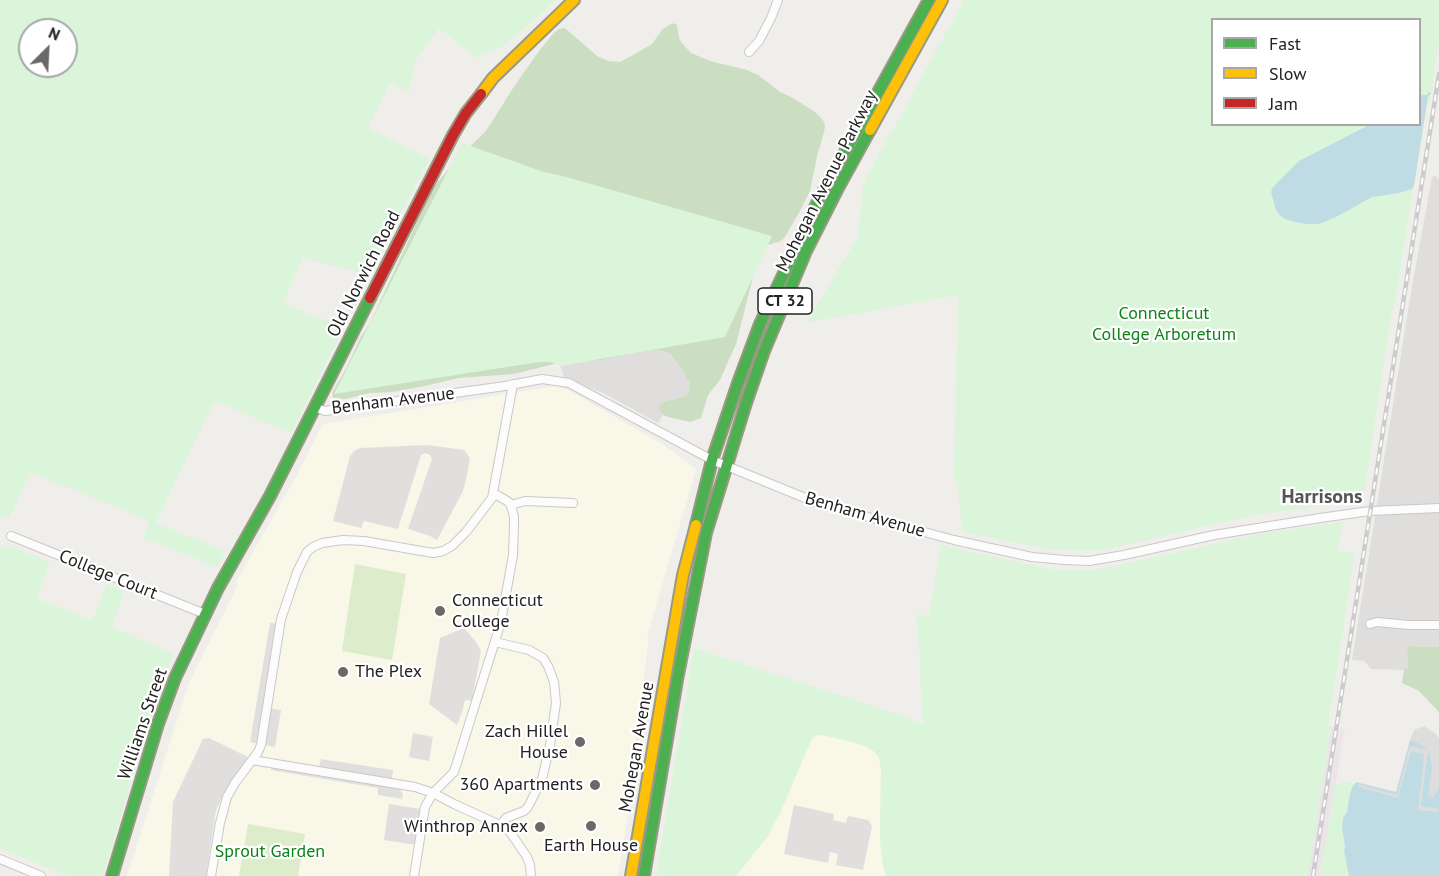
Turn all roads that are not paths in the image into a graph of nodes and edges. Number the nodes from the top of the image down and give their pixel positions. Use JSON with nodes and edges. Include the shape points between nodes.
{"nodes":[{"id":1,"x":574,"y":0,"type":"edge"},
{"id":2,"x":778,"y":0,"type":"edge"},
{"id":3,"x":929,"y":0,"type":"edge"},
{"id":4,"x":942,"y":0,"type":"edge"},
{"id":5,"x":749,"y":52,"type":"dead end"},
{"id":6,"x":513,"y":384,"type":"junction"},
{"id":7,"x":314,"y":407,"type":"junction"},
{"id":8,"x":712,"y":460,"type":"junction"},
{"id":9,"x":726,"y":466,"type":"junction"},
{"id":10,"x":493,"y":493,"type":"junction"},
{"id":11,"x":573,"y":503,"type":"dead end"},
{"id":12,"x":511,"y":505,"type":"junction"},
{"id":13,"x":1439,"y":508,"type":"edge"},
{"id":14,"x":11,"y":536,"type":"dead end"},
{"id":15,"x":218,"y":588,"type":"joint"},
{"id":16,"x":205,"y":614,"type":"junction"},
{"id":17,"x":675,"y":623,"type":"joint"},
{"id":18,"x":1370,"y":624,"type":"dead end"},
{"id":19,"x":688,"y":625,"type":"joint"},
{"id":20,"x":1439,"y":625,"type":"edge"},
{"id":21,"x":495,"y":642,"type":"junction"},
{"id":22,"x":252,"y":760,"type":"junction"},
{"id":23,"x":434,"y":793,"type":"junction"},
{"id":24,"x":500,"y":825,"type":"junction"},
{"id":25,"x":0,"y":859,"type":"edge"},
{"id":26,"x":41,"y":876,"type":"edge"},
{"id":27,"x":112,"y":876,"type":"edge"},
{"id":28,"x":211,"y":876,"type":"edge"},
{"id":29,"x":414,"y":876,"type":"edge"},
{"id":30,"x":531,"y":876,"type":"edge"},
{"id":31,"x":631,"y":876,"type":"edge"},
{"id":32,"x":644,"y":876,"type":"edge"}],
"edges":[{"from":1,"to":7,"type":"main road","name":"Old Norwich Road","via":[[493,78],[466,113]]},
{"from":2,"to":5,"type":"street","via":[[759,41]]},
{"from":3,"to":8,"type":"main road","name":"Mohegan Avenue Parkway","number":"CT 32","via":[[791,256],[760,324]]},
{"from":4,"to":9,"type":"main road","name":"Mohegan Avenue Parkway","number":"CT 32","via":[[806,251],[764,351]]},
{"from":6,"to":7,"type":"street","name":"Benham Avenue","via":[[325,411]]},
{"from":6,"to":8,"type":"street","name":"Benham Avenue","via":[[542,379],[569,383]]},
{"from":6,"to":10,"type":"street"},
{"from":7,"to":15,"type":"main road","name":"Old Norwich Road"},
{"from":8,"to":9,"type":"street","name":"Benham Avenue"},
{"from":8,"to":17,"type":"main road","name":"Mohegan Avenue Parkway","number":"CT 32"},
{"from":9,"to":13,"type":"street","name":"Benham Avenue","via":[[820,504],[954,540],[1065,560],[1089,561],[1214,535],[1370,511]]},
{"from":9,"to":19,"type":"main road","name":"Mohegan Avenue Parkway","number":"CT 32","via":[[706,533]]},
{"from":10,"to":12,"type":"street"},
{"from":10,"to":22,"type":"street","via":[[466,532],[443,552],[423,553],[352,540],[326,542],[307,552],[280,624],[262,743]]},
{"from":11,"to":12,"type":"street","via":[[524,501]]},
{"from":12,"to":21,"type":"street","via":[[513,555]]},
{"from":14,"to":16,"type":"street","name":"College Court"},
{"from":15,"to":16,"type":"main road","name":"Williams Street"},
{"from":16,"to":27,"type":"main road","name":"Williams Street","via":[[158,724]]},
{"from":17,"to":31,"type":"main road","name":"Mohegan Avenue","number":"CT 32"},
{"from":18,"to":20,"type":"street"},
{"from":19,"to":32,"type":"main road","name":"Mohegan Avenue","number":"CT 32"},
{"from":21,"to":23,"type":"street","via":[[454,772]]},
{"from":21,"to":24,"type":"street","via":[[529,650],[543,658],[554,682],[556,704],[542,780],[528,807]]},
{"from":22,"to":23,"type":"street"},
{"from":22,"to":28,"type":"street","via":[[227,796]]},
{"from":23,"to":24,"type":"street"},
{"from":23,"to":29,"type":"street","via":[[425,807]]},
{"from":24,"to":30,"type":"street","via":[[525,853]]},
{"from":25,"to":26,"type":"street"}]}
